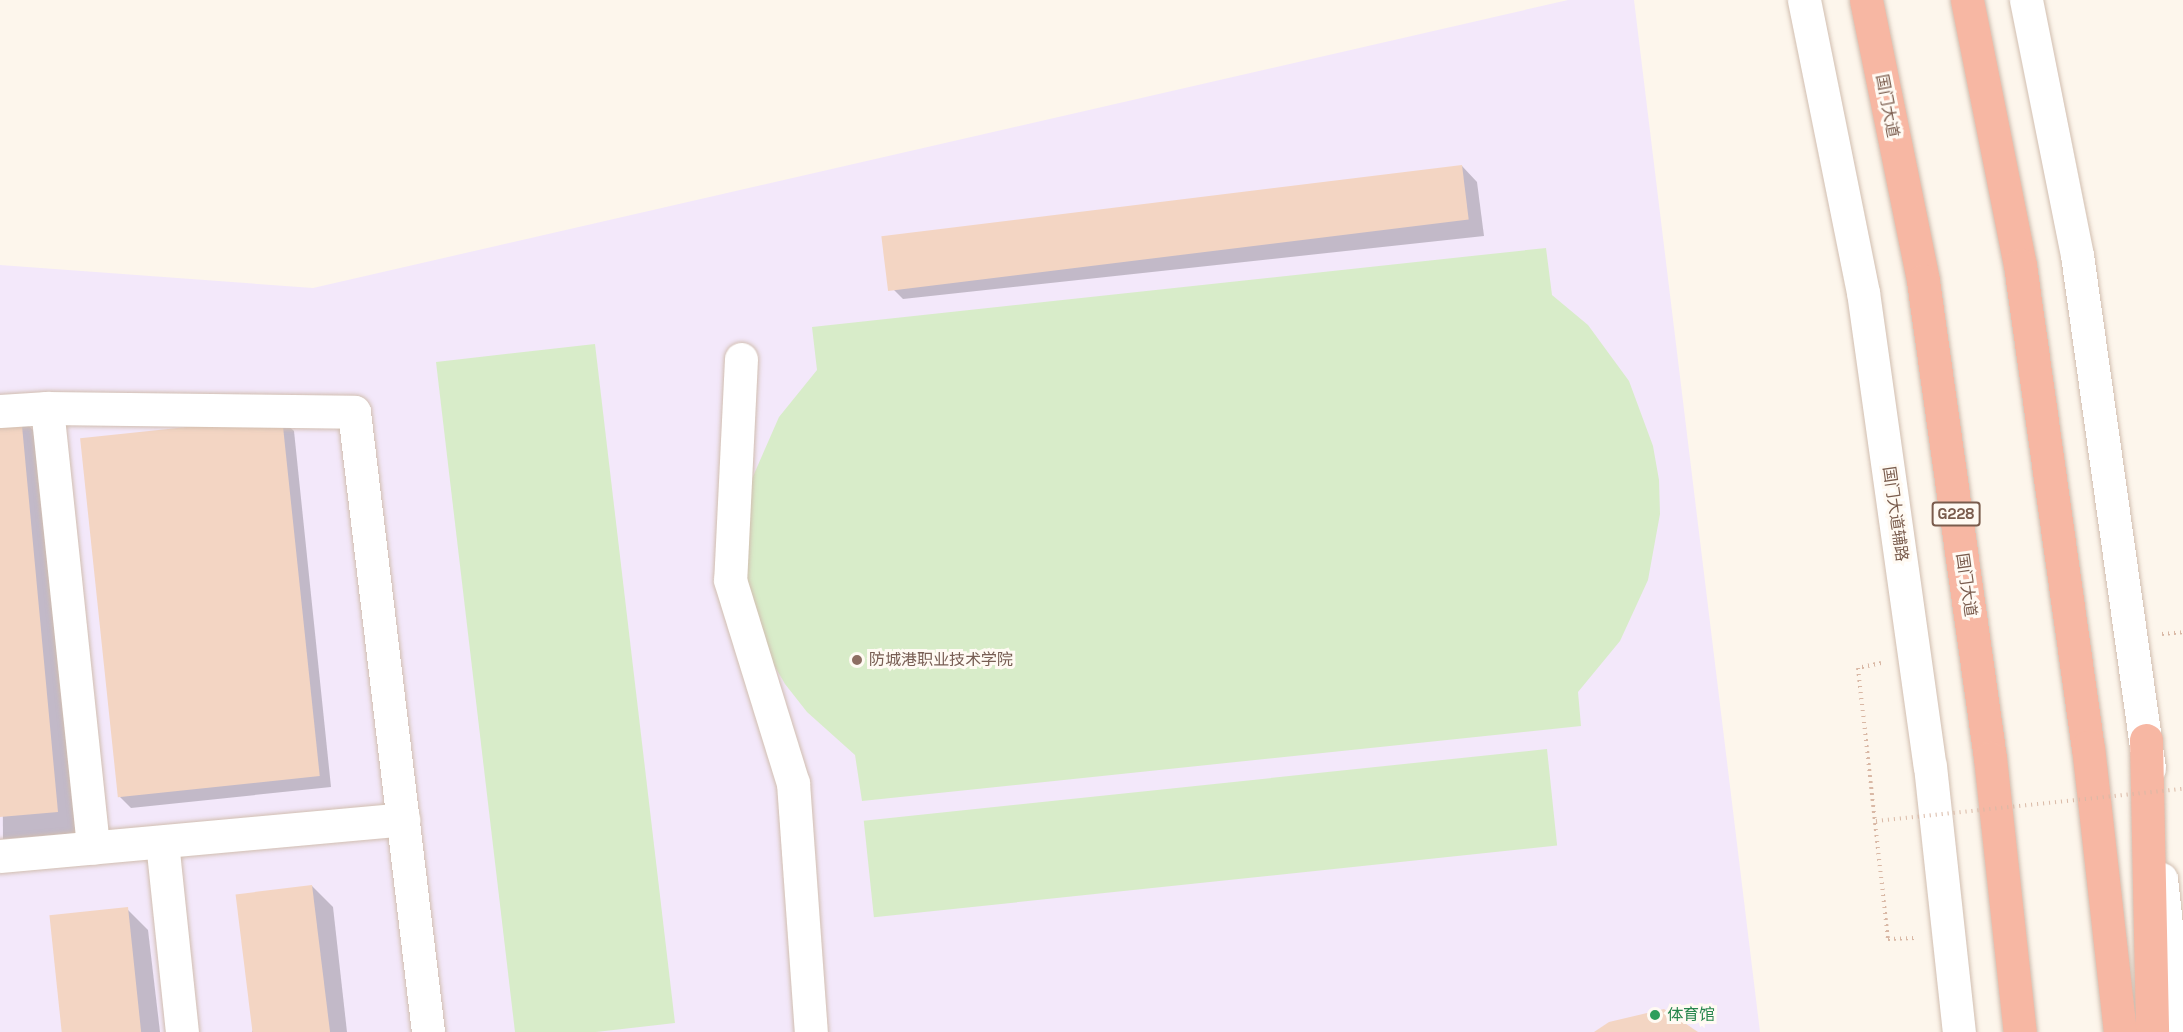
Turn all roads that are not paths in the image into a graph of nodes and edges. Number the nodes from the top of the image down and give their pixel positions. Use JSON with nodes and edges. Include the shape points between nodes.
{"nodes":[{"id":1,"x":1804,"y":0,"type":"edge"},
{"id":2,"x":1866,"y":0,"type":"edge"},
{"id":3,"x":1967,"y":0,"type":"edge"},
{"id":4,"x":2026,"y":0,"type":"edge"},
{"id":5,"x":741,"y":359,"type":"dead end"},
{"id":6,"x":47,"y":408,"type":"junction"},
{"id":7,"x":0,"y":411,"type":"edge"},
{"id":8,"x":2146,"y":740,"type":"junction"},
{"id":9,"x":403,"y":819,"type":"junction"},
{"id":10,"x":162,"y":842,"type":"junction"},
{"id":11,"x":93,"y":848,"type":"junction"},
{"id":12,"x":0,"y":856,"type":"edge"},
{"id":13,"x":182,"y":1032,"type":"edge"},
{"id":14,"x":428,"y":1032,"type":"edge"},
{"id":15,"x":811,"y":1032,"type":"edge"},
{"id":16,"x":1959,"y":1032,"type":"edge"},
{"id":17,"x":2020,"y":1032,"type":"edge"},
{"id":18,"x":2120,"y":1032,"type":"edge"},
{"id":19,"x":2152,"y":1032,"type":"edge"},
{"id":20,"x":2178,"y":1032,"type":"edge"}],
"edges":[{"from":1,"to":16,"type":"street","name":"国门大道辅路","via":[[1863,292],[1930,766]]},
{"from":2,"to":17,"type":"highway","name":"国门大道","number":"G228","via":[[1923,281],[1990,758]]},
{"from":3,"to":18,"type":"highway","via":[[2020,265],[2088,747]]},
{"from":4,"to":8,"type":"street","via":[[2077,255]]},
{"from":5,"to":15,"type":"street","via":[[730,580],[793,783]]},
{"from":6,"to":7,"type":"street"},
{"from":6,"to":9,"type":"street","via":[[354,412]]},
{"from":6,"to":11,"type":"street"},
{"from":8,"to":19,"type":"highway"},
{"from":8,"to":20,"type":"street"},
{"from":9,"to":10,"type":"street"},
{"from":9,"to":14,"type":"street"},
{"from":10,"to":11,"type":"street"},
{"from":10,"to":13,"type":"street"},
{"from":11,"to":12,"type":"street"}]}
